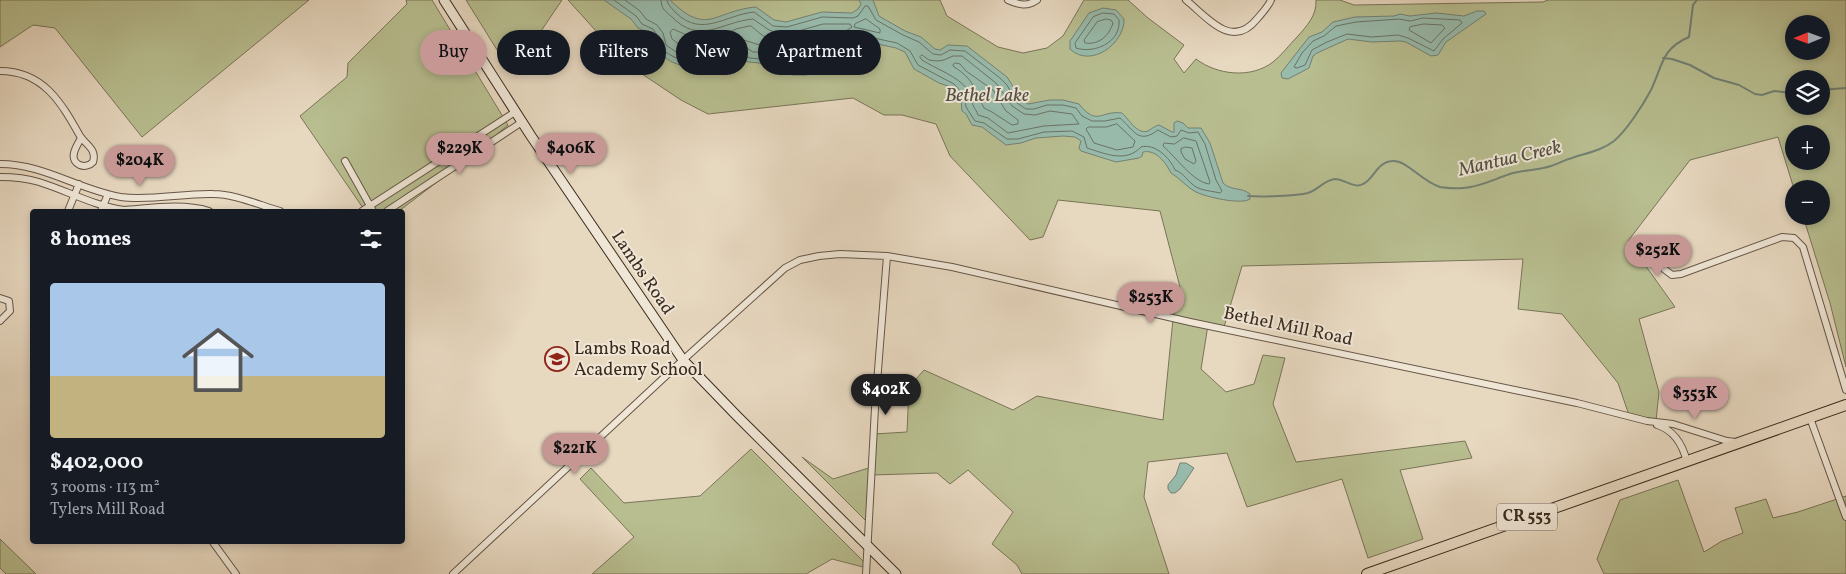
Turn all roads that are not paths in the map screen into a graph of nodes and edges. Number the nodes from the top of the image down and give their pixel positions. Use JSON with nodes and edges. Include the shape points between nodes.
{"nodes":[{"id":1,"x":444,"y":0,"type":"edge"},
{"id":2,"x":1008,"y":0,"type":"edge"},
{"id":3,"x":1037,"y":0,"type":"edge"},
{"id":4,"x":1186,"y":0,"type":"edge"},
{"id":5,"x":1271,"y":0,"type":"edge"},
{"id":6,"x":0,"y":71,"type":"edge"},
{"id":7,"x":515,"y":112,"type":"junction"},
{"id":8,"x":522,"y":122,"type":"junction"},
{"id":9,"x":81,"y":138,"type":"dead end"},
{"id":10,"x":344,"y":162,"type":"dead end"},
{"id":11,"x":0,"y":164,"type":"edge"},
{"id":12,"x":0,"y":177,"type":"edge"},
{"id":13,"x":79,"y":184,"type":"junction"},
{"id":14,"x":108,"y":194,"type":"junction"},
{"id":15,"x":75,"y":196,"type":"junction"},
{"id":16,"x":172,"y":196,"type":"junction"},
{"id":17,"x":152,"y":197,"type":"junction"},
{"id":18,"x":102,"y":208,"type":"edge"},
{"id":19,"x":173,"y":208,"type":"junction"},
{"id":20,"x":69,"y":209,"type":"edge"},
{"id":21,"x":152,"y":209,"type":"joint"},
{"id":22,"x":203,"y":209,"type":"edge"},
{"id":23,"x":273,"y":209,"type":"edge"},
{"id":24,"x":371,"y":209,"type":"edge"},
{"id":25,"x":390,"y":209,"type":"edge"},
{"id":26,"x":1653,"y":248,"type":"dead end"},
{"id":27,"x":887,"y":256,"type":"junction"},
{"id":28,"x":0,"y":298,"type":"edge"},
{"id":29,"x":0,"y":321,"type":"edge"},
{"id":30,"x":683,"y":360,"type":"junction"},
{"id":31,"x":1846,"y":390,"type":"edge"},
{"id":32,"x":1846,"y":405,"type":"edge"},
{"id":33,"x":1810,"y":418,"type":"junction"},
{"id":34,"x":1647,"y":421,"type":"junction"},
{"id":35,"x":1741,"y":443,"type":"junction"},
{"id":36,"x":1687,"y":462,"type":"junction"},
{"id":37,"x":1846,"y":517,"type":"edge"},
{"id":38,"x":214,"y":544,"type":"edge"},
{"id":39,"x":866,"y":545,"type":"junction"},
{"id":40,"x":236,"y":574,"type":"edge"},
{"id":41,"x":453,"y":574,"type":"edge"},
{"id":42,"x":866,"y":574,"type":"edge"},
{"id":43,"x":896,"y":574,"type":"edge"},
{"id":44,"x":1367,"y":574,"type":"edge"}],
"edges":[{"from":1,"to":7,"type":"main road","name":"Lambs Road"},
{"from":2,"to":3,"type":"street","via":[[1024,5]]},
{"from":4,"to":5,"type":"street","via":[[1220,28],[1234,33],[1251,26]]},
{"from":6,"to":9,"type":"street","via":[[26,75],[46,87],[65,110]]},
{"from":7,"to":8,"type":"main road","name":"Lambs Road"},
{"from":7,"to":24,"type":"street"},
{"from":8,"to":25,"type":"street"},
{"from":8,"to":30,"type":"main road","name":"Lambs Road"},
{"from":10,"to":24,"type":"street"},
{"from":11,"to":13,"type":"street","via":[[35,168]]},
{"from":12,"to":15,"type":"street","via":[[35,180]]},
{"from":13,"to":14,"type":"street"},
{"from":13,"to":15,"type":"street"},
{"from":14,"to":17,"type":"street"},
{"from":14,"to":18,"type":"street"},
{"from":15,"to":18,"type":"street"},
{"from":15,"to":20,"type":"street"},
{"from":16,"to":17,"type":"street"},
{"from":16,"to":19,"type":"street"},
{"from":16,"to":23,"type":"street","via":[[221,194]]},
{"from":17,"to":21,"type":"street"},
{"from":19,"to":21,"type":"street"},
{"from":19,"to":22,"type":"street"},
{"from":26,"to":31,"type":"street","via":[[1664,269],[1672,275],[1782,237],[1794,238],[1803,247]]},
{"from":27,"to":30,"type":"street","name":"Bethel Mill Road","via":[[840,254],[800,260],[785,268]]},
{"from":27,"to":34,"type":"street","name":"Bethel Mill Road","via":[[952,267]]},
{"from":27,"to":39,"type":"street"},
{"from":28,"to":29,"type":"street","via":[[9,300],[10,311]]},
{"from":30,"to":39,"type":"main road","name":"Lambs Road"},
{"from":30,"to":41,"type":"street","name":"Bethel Mill Road"},
{"from":32,"to":33,"type":"main road","number":"CR 553"},
{"from":33,"to":35,"type":"main road","number":"CR 553"},
{"from":33,"to":37,"type":"street"},
{"from":34,"to":35,"type":"street","name":"Bethel Mill Road","via":[[1673,424]]},
{"from":34,"to":36,"type":"street","via":[[1663,426],[1678,440]]},
{"from":35,"to":36,"type":"main road","number":"CR 553"},
{"from":36,"to":44,"type":"main road","number":"CR 553"},
{"from":38,"to":40,"type":"street"},
{"from":39,"to":42,"type":"street"},
{"from":39,"to":43,"type":"main road","name":"Lambs Road"}]}
